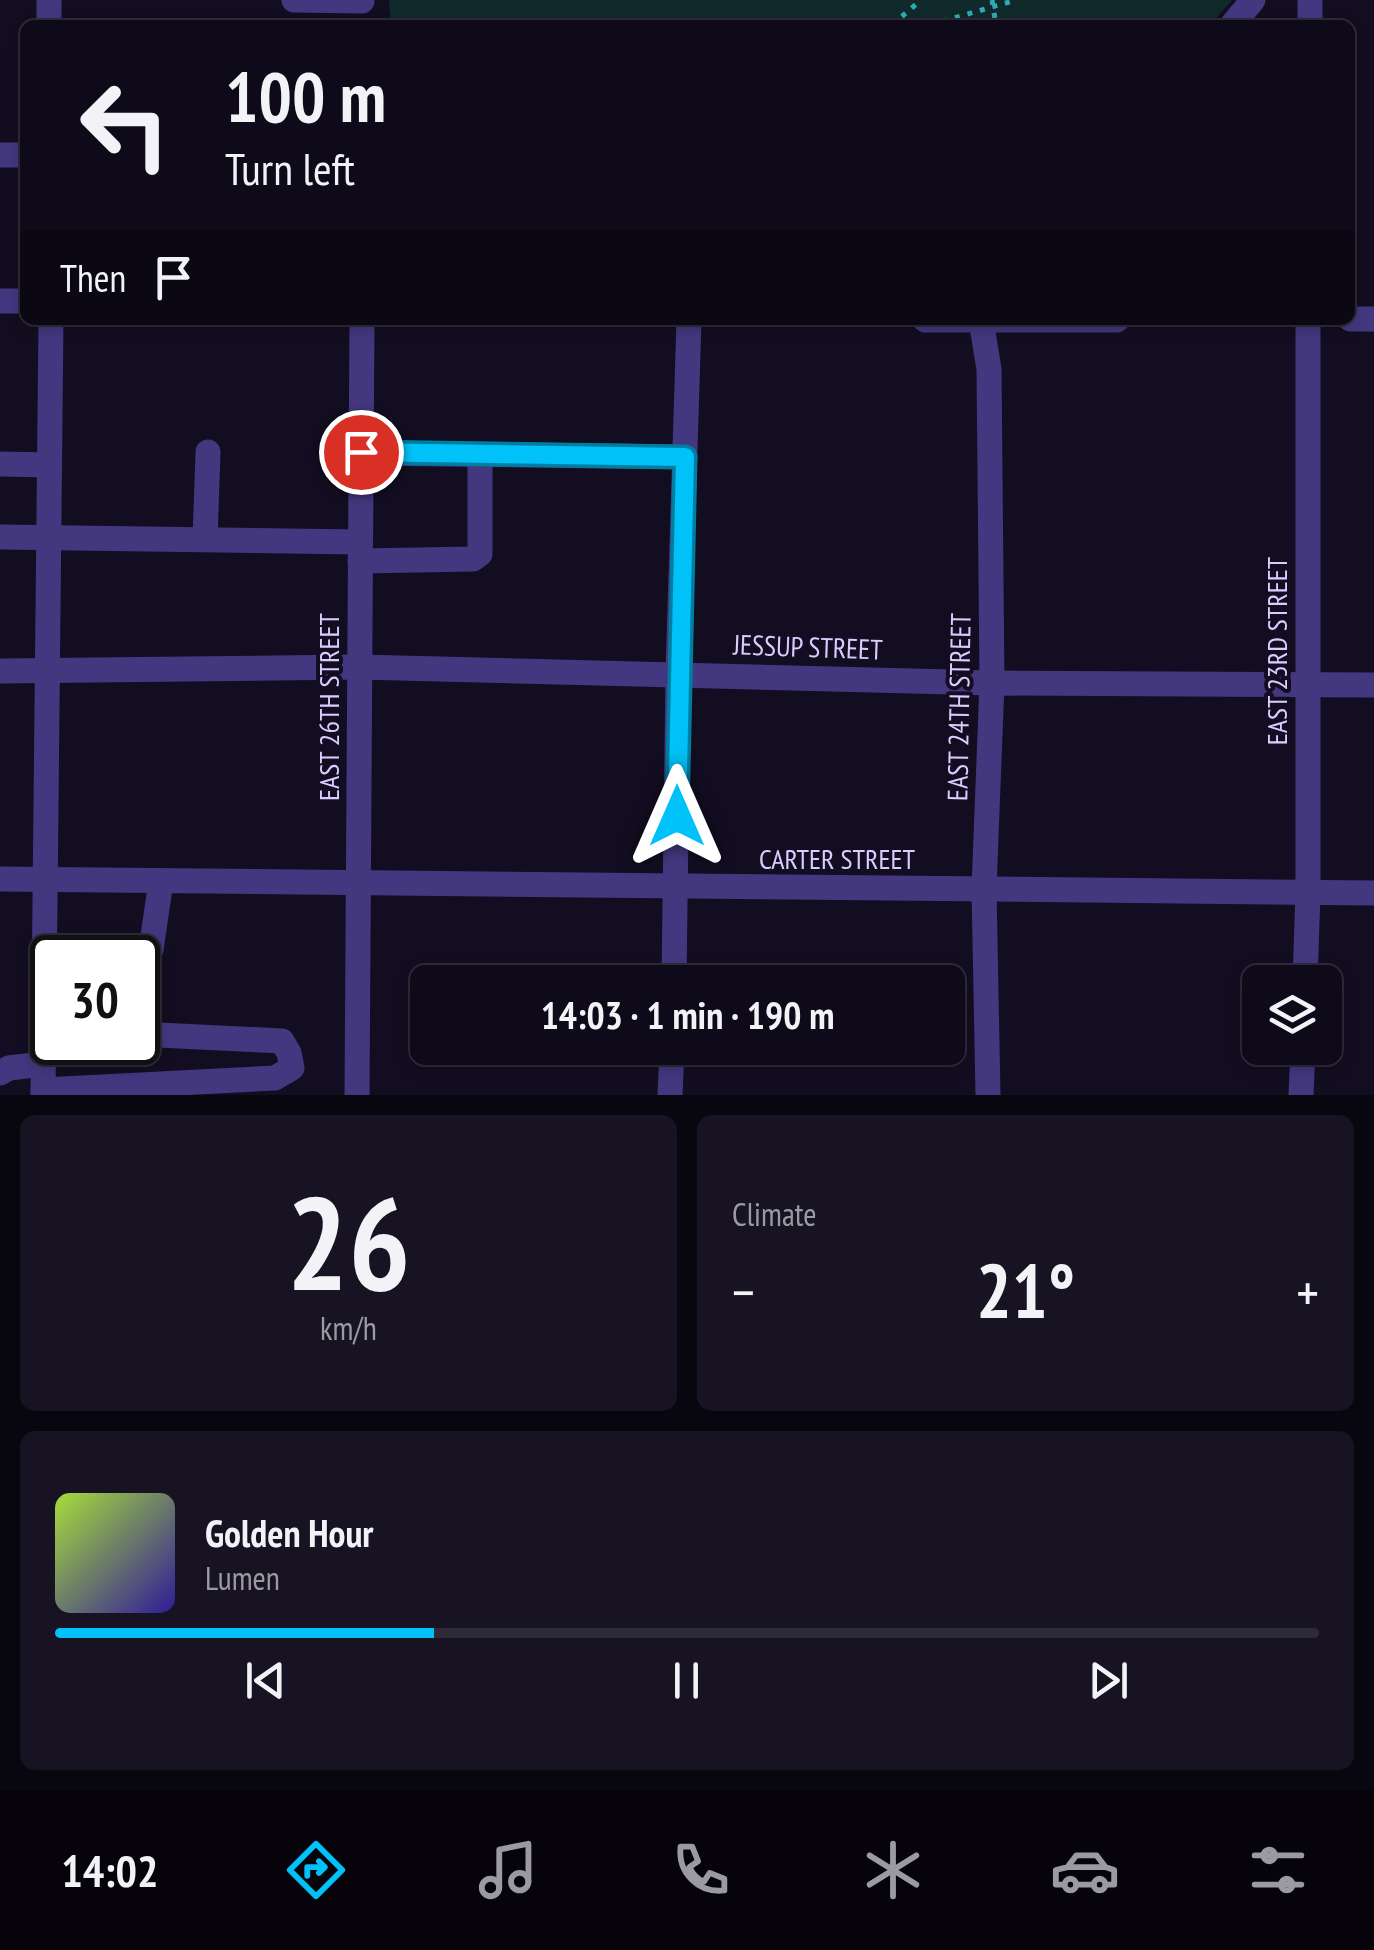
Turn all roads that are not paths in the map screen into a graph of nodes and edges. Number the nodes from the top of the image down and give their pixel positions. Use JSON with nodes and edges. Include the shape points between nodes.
{"nodes":[{"id":1,"x":294,"y":0,"type":"edge"},
{"id":2,"x":362,"y":0,"type":"edge"},
{"id":3,"x":1253,"y":0,"type":"edge"},
{"id":4,"x":1236,"y":20,"type":"edge"},
{"id":5,"x":50,"y":325,"type":"edge"},
{"id":6,"x":362,"y":325,"type":"edge"},
{"id":7,"x":689,"y":325,"type":"edge"},
{"id":8,"x":981,"y":325,"type":"edge"},
{"id":9,"x":1308,"y":325,"type":"edge"},
{"id":10,"x":208,"y":452,"type":"dead end"},
{"id":11,"x":361,"y":452,"type":"junction"},
{"id":12,"x":480,"y":454,"type":"junction"},
{"id":13,"x":685,"y":457,"type":"junction"},
{"id":14,"x":0,"y":464,"type":"edge"},
{"id":15,"x":49,"y":464,"type":"junction"},
{"id":16,"x":0,"y":538,"type":"edge"},
{"id":17,"x":49,"y":538,"type":"junction"},
{"id":18,"x":205,"y":538,"type":"junction"},
{"id":19,"x":360,"y":551,"type":"junction"},
{"id":20,"x":359,"y":667,"type":"junction"},
{"id":21,"x":48,"y":670,"type":"junction"},
{"id":22,"x":0,"y":672,"type":"edge"},
{"id":23,"x":678,"y":672,"type":"junction"},
{"id":24,"x":992,"y":682,"type":"junction"},
{"id":25,"x":1306,"y":684,"type":"junction"},
{"id":26,"x":1374,"y":685,"type":"edge"},
{"id":27,"x":0,"y":880,"type":"edge"},
{"id":28,"x":46,"y":880,"type":"junction"},
{"id":29,"x":161,"y":882,"type":"junction"},
{"id":30,"x":359,"y":884,"type":"junction"},
{"id":31,"x":677,"y":888,"type":"junction"},
{"id":32,"x":984,"y":889,"type":"junction"},
{"id":33,"x":1308,"y":892,"type":"junction"},
{"id":34,"x":1374,"y":894,"type":"edge"},
{"id":35,"x":45,"y":935,"type":"edge"},
{"id":36,"x":153,"y":935,"type":"edge"},
{"id":37,"x":675,"y":965,"type":"edge"},
{"id":38,"x":1306,"y":965,"type":"edge"},
{"id":39,"x":160,"y":1035,"type":"edge"},
{"id":40,"x":671,"y":1065,"type":"edge"},
{"id":41,"x":1302,"y":1065,"type":"edge"},
{"id":42,"x":0,"y":1073,"type":"edge"},
{"id":43,"x":43,"y":1083,"type":"edge"},
{"id":44,"x":358,"y":1095,"type":"edge"},
{"id":45,"x":670,"y":1095,"type":"edge"},
{"id":46,"x":988,"y":1095,"type":"edge"},
{"id":47,"x":1301,"y":1095,"type":"edge"}],
"edges":[{"from":1,"to":2,"type":"street"},
{"from":3,"to":4,"type":"street"},
{"from":5,"to":15,"type":"street"},
{"from":6,"to":11,"type":"street","name":"EAST 26TH STREET"},
{"from":7,"to":13,"type":"street"},
{"from":8,"to":24,"type":"street","name":"EAST 24TH STREET","via":[[989,369]]},
{"from":9,"to":25,"type":"street","name":"EAST 23RD STREET"},
{"from":10,"to":18,"type":"street"},
{"from":11,"to":12,"type":"street"},
{"from":11,"to":19,"type":"street","name":"EAST 26TH STREET"},
{"from":12,"to":13,"type":"street"},
{"from":12,"to":19,"type":"street","via":[[480,554],[473,559]]},
{"from":13,"to":23,"type":"street"},
{"from":14,"to":15,"type":"street"},
{"from":15,"to":17,"type":"street"},
{"from":16,"to":17,"type":"street"},
{"from":17,"to":18,"type":"street"},
{"from":17,"to":21,"type":"street"},
{"from":18,"to":19,"type":"street"},
{"from":19,"to":20,"type":"street","name":"EAST 26TH STREET"},
{"from":20,"to":21,"type":"street","name":"JESSUP STREET"},
{"from":20,"to":23,"type":"street","name":"JESSUP STREET"},
{"from":20,"to":30,"type":"street","name":"EAST 26TH STREET"},
{"from":21,"to":22,"type":"street","name":"JESSUP STREET"},
{"from":21,"to":28,"type":"street"},
{"from":23,"to":24,"type":"street","name":"JESSUP STREET"},
{"from":23,"to":31,"type":"street"},
{"from":24,"to":25,"type":"street","name":"JESSUP STREET"},
{"from":24,"to":32,"type":"street","name":"EAST 24TH STREET"},
{"from":25,"to":26,"type":"street","name":"JESSUP STREET"},
{"from":25,"to":33,"type":"street","name":"EAST 23RD STREET"},
{"from":27,"to":28,"type":"street","name":"CARTER STREET"},
{"from":28,"to":29,"type":"street","name":"CARTER STREET"},
{"from":28,"to":35,"type":"street"},
{"from":29,"to":30,"type":"street","name":"CARTER STREET"},
{"from":29,"to":36,"type":"street"},
{"from":30,"to":31,"type":"street","name":"CARTER STREET"},
{"from":30,"to":44,"type":"street","name":"EAST 26TH STREET"},
{"from":31,"to":32,"type":"street","name":"CARTER STREET"},
{"from":31,"to":37,"type":"street"},
{"from":32,"to":33,"type":"street","name":"CARTER STREET"},
{"from":32,"to":46,"type":"street","name":"EAST 24TH STREET"},
{"from":33,"to":34,"type":"street","name":"CARTER STREET"},
{"from":33,"to":38,"type":"street","name":"EAST 23RD STREET"},
{"from":39,"to":43,"type":"street","via":[[282,1041],[292,1068],[274,1078]]},
{"from":40,"to":45,"type":"street"},
{"from":41,"to":47,"type":"street"},
{"from":42,"to":43,"type":"street","via":[[9,1068]]}]}
